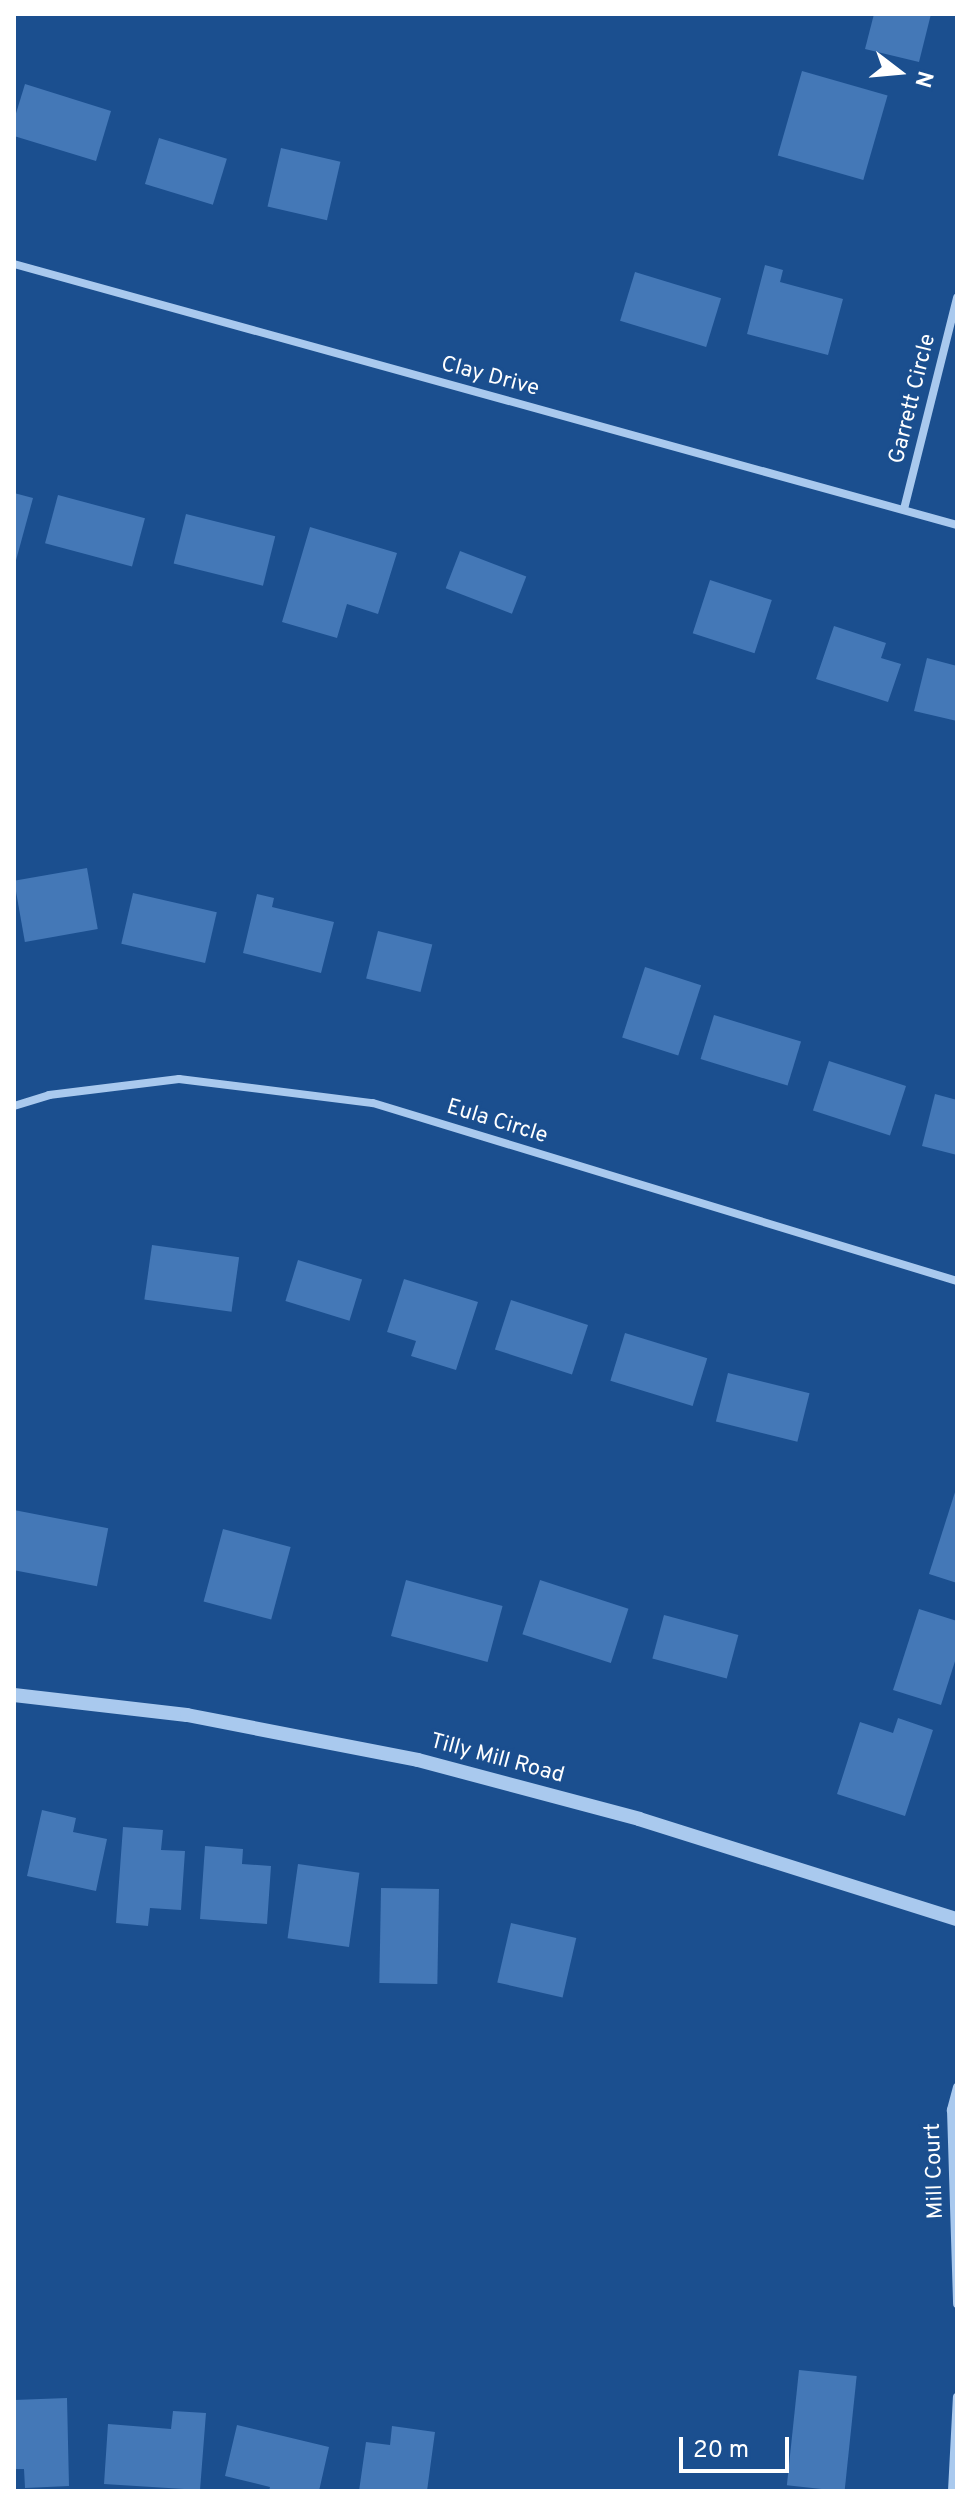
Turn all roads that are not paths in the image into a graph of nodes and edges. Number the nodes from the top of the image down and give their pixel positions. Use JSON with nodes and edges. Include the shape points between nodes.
{"nodes":[{"id":1,"x":14,"y":264,"type":"edge"},
{"id":2,"x":957,"y":298,"type":"edge"},
{"id":3,"x":904,"y":509,"type":"junction"},
{"id":4,"x":957,"y":525,"type":"edge"},
{"id":5,"x":14,"y":1106,"type":"edge"},
{"id":6,"x":957,"y":1281,"type":"edge"},
{"id":7,"x":14,"y":1695,"type":"edge"},
{"id":8,"x":957,"y":1919,"type":"edge"},
{"id":9,"x":957,"y":2087,"type":"edge"},
{"id":10,"x":957,"y":2304,"type":"edge"},
{"id":11,"x":957,"y":2397,"type":"edge"},
{"id":12,"x":952,"y":2491,"type":"edge"}],
"edges":[{"from":1,"to":3,"type":"street","name":"Clay Drive"},
{"from":2,"to":3,"type":"street","name":"Garrett Circle"},
{"from":3,"to":4,"type":"street","name":"Clay Drive"},
{"from":5,"to":6,"type":"street","name":"Eula Circle","via":[[49,1095],[179,1079],[373,1103]]},
{"from":7,"to":8,"type":"street","name":"Tilly Mill Road","via":[[187,1715],[418,1760],[639,1819]]},
{"from":9,"to":10,"type":"street","name":"Mill Court","via":[[951,2110]]},
{"from":11,"to":12,"type":"street"}]}
